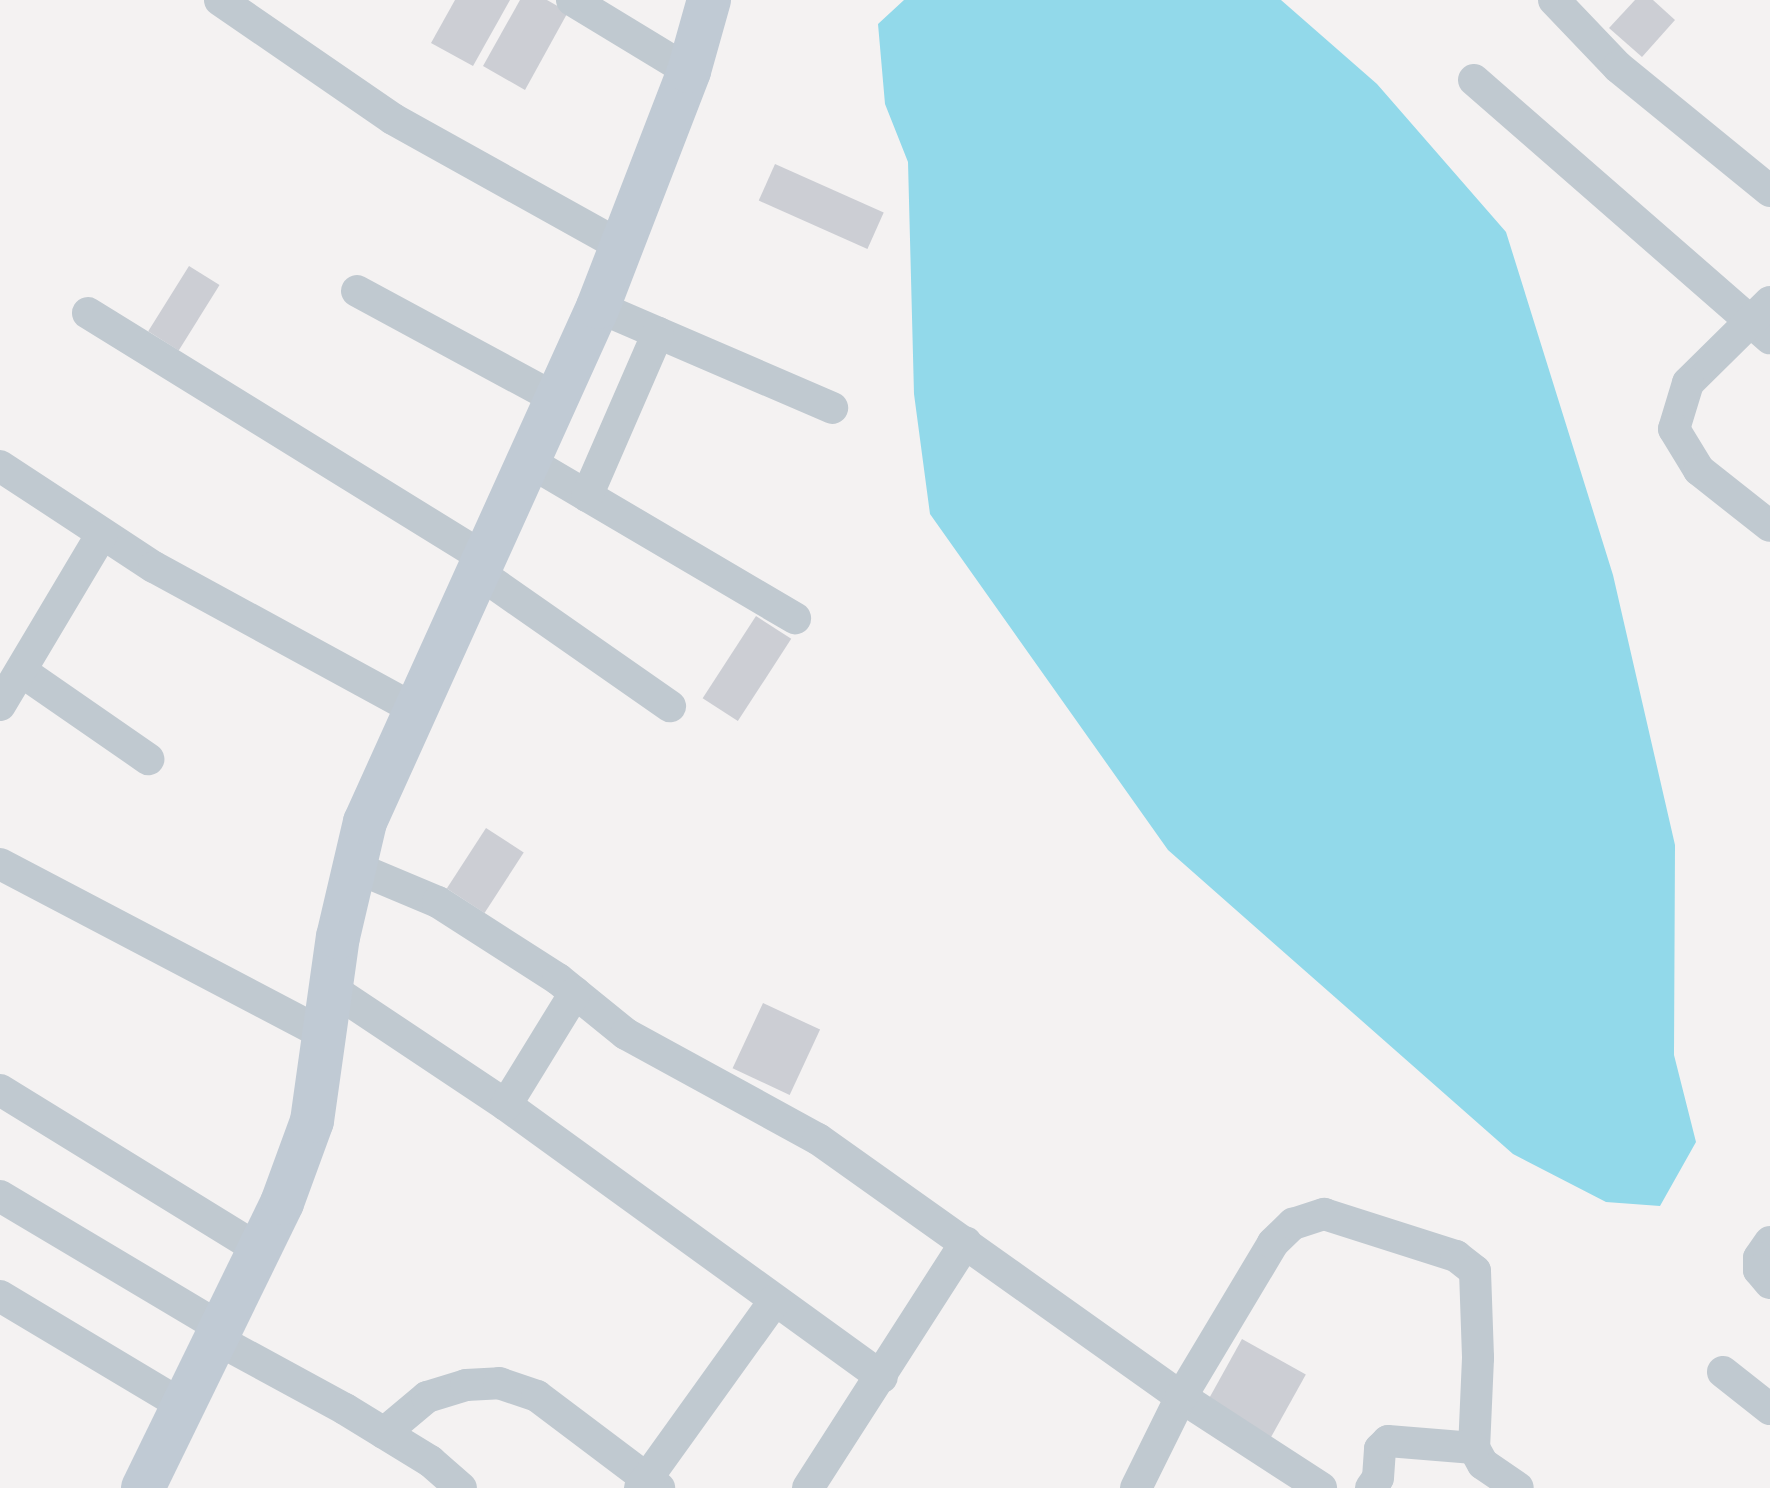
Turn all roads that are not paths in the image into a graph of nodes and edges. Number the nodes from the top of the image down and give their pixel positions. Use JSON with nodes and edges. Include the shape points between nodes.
{"nodes":[{"id":1,"x":220,"y":0,"type":"edge"},
{"id":2,"x":572,"y":0,"type":"edge"},
{"id":3,"x":709,"y":0,"type":"edge"},
{"id":4,"x":1554,"y":0,"type":"edge"},
{"id":5,"x":689,"y":71,"type":"junction"},
{"id":6,"x":1474,"y":80,"type":"dead end"},
{"id":7,"x":1770,"y":191,"type":"edge"},
{"id":8,"x":621,"y":246,"type":"junction"},
{"id":9,"x":357,"y":291,"type":"dead end"},
{"id":10,"x":598,"y":307,"type":"junction"},
{"id":11,"x":88,"y":313,"type":"dead end"},
{"id":12,"x":1764,"y":321,"type":"edge"},
{"id":13,"x":658,"y":333,"type":"junction"},
{"id":14,"x":555,"y":398,"type":"junction"},
{"id":15,"x":832,"y":408,"type":"dead end"},
{"id":16,"x":528,"y":461,"type":"junction"},
{"id":17,"x":0,"y":466,"type":"edge"},
{"id":18,"x":587,"y":496,"type":"junction"},
{"id":19,"x":1770,"y":526,"type":"edge"},
{"id":20,"x":102,"y":534,"type":"junction"},
{"id":21,"x":482,"y":566,"type":"junction"},
{"id":22,"x":795,"y":618,"type":"dead end"},
{"id":23,"x":21,"y":671,"type":"junction"},
{"id":24,"x":0,"y":705,"type":"edge"},
{"id":25,"x":670,"y":706,"type":"dead end"},
{"id":26,"x":414,"y":709,"type":"junction"},
{"id":27,"x":148,"y":759,"type":"dead end"},
{"id":28,"x":0,"y":864,"type":"edge"},
{"id":29,"x":352,"y":866,"type":"junction"},
{"id":30,"x":332,"y":989,"type":"junction"},
{"id":31,"x":575,"y":993,"type":"junction"},
{"id":32,"x":327,"y":1036,"type":"junction"},
{"id":33,"x":0,"y":1090,"type":"edge"},
{"id":34,"x":506,"y":1105,"type":"junction"},
{"id":35,"x":0,"y":1196,"type":"edge"},
{"id":36,"x":966,"y":1242,"type":"junction"},
{"id":37,"x":1770,"y":1242,"type":"edge"},
{"id":38,"x":260,"y":1250,"type":"junction"},
{"id":39,"x":1770,"y":1283,"type":"edge"},
{"id":40,"x":0,"y":1296,"type":"edge"},
{"id":41,"x":775,"y":1300,"type":"junction"},
{"id":42,"x":221,"y":1335,"type":"junction"},
{"id":43,"x":1723,"y":1372,"type":"dead end"},
{"id":44,"x":882,"y":1377,"type":"junction"},
{"id":45,"x":1181,"y":1397,"type":"junction"},
{"id":46,"x":182,"y":1405,"type":"junction"},
{"id":47,"x":1770,"y":1409,"type":"edge"},
{"id":48,"x":384,"y":1433,"type":"junction"},
{"id":49,"x":1474,"y":1448,"type":"junction"},
{"id":50,"x":649,"y":1485,"type":"edge"},
{"id":51,"x":143,"y":1488,"type":"edge"},
{"id":52,"x":461,"y":1488,"type":"edge"},
{"id":53,"x":808,"y":1488,"type":"edge"},
{"id":54,"x":1136,"y":1488,"type":"edge"},
{"id":55,"x":1321,"y":1488,"type":"edge"},
{"id":56,"x":1371,"y":1488,"type":"edge"},
{"id":57,"x":1518,"y":1488,"type":"edge"}],
"edges":[{"from":1,"to":8,"type":"street","via":[[393,119]]},
{"from":2,"to":5,"type":"street"},
{"from":3,"to":5,"type":"main road"},
{"from":4,"to":7,"type":"street","via":[[1618,67]]},
{"from":5,"to":8,"type":"main road"},
{"from":6,"to":12,"type":"street"},
{"from":8,"to":10,"type":"main road"},
{"from":9,"to":14,"type":"street"},
{"from":10,"to":13,"type":"street"},
{"from":10,"to":14,"type":"main road"},
{"from":11,"to":21,"type":"street"},
{"from":12,"to":19,"type":"street","via":[[1707,359],[1688,383],[1674,429],[1699,470]]},
{"from":13,"to":15,"type":"street"},
{"from":13,"to":18,"type":"street"},
{"from":14,"to":16,"type":"main road"},
{"from":16,"to":18,"type":"street"},
{"from":16,"to":21,"type":"main road"},
{"from":17,"to":20,"type":"street"},
{"from":18,"to":22,"type":"street"},
{"from":20,"to":23,"type":"street"},
{"from":20,"to":26,"type":"street"},
{"from":21,"to":25,"type":"street"},
{"from":21,"to":26,"type":"main road"},
{"from":23,"to":24,"type":"street"},
{"from":23,"to":27,"type":"street"},
{"from":26,"to":29,"type":"main road"},
{"from":28,"to":32,"type":"street"},
{"from":29,"to":30,"type":"main road"},
{"from":29,"to":31,"type":"street","via":[[438,902]]},
{"from":30,"to":32,"type":"main road"},
{"from":30,"to":34,"type":"street"},
{"from":31,"to":34,"type":"street"},
{"from":31,"to":36,"type":"street","via":[[626,1034],[818,1139]]},
{"from":32,"to":38,"type":"main road","via":[[312,1121]]},
{"from":33,"to":38,"type":"street"},
{"from":34,"to":41,"type":"street"},
{"from":35,"to":42,"type":"street"},
{"from":36,"to":44,"type":"street"},
{"from":36,"to":45,"type":"street"},
{"from":37,"to":39,"type":"street","via":[[1759,1258],[1759,1270]]},
{"from":38,"to":42,"type":"main road"},
{"from":40,"to":46,"type":"street"},
{"from":41,"to":44,"type":"street"},
{"from":41,"to":50,"type":"street"},
{"from":42,"to":46,"type":"main road"},
{"from":42,"to":48,"type":"street"},
{"from":43,"to":47,"type":"street"},
{"from":44,"to":53,"type":"street"},
{"from":45,"to":49,"type":"street","via":[[1273,1243],[1293,1224],[1324,1214],[1340,1216],[1456,1256],[1475,1271]]},
{"from":45,"to":54,"type":"street"},
{"from":45,"to":55,"type":"street"},
{"from":46,"to":51,"type":"main road"},
{"from":48,"to":50,"type":"street","via":[[427,1397],[466,1385],[499,1383],[537,1396]]},
{"from":48,"to":52,"type":"street"},
{"from":49,"to":56,"type":"street","via":[[1388,1441],[1380,1449],[1378,1478]]},
{"from":49,"to":57,"type":"street","via":[[1483,1464]]}]}
